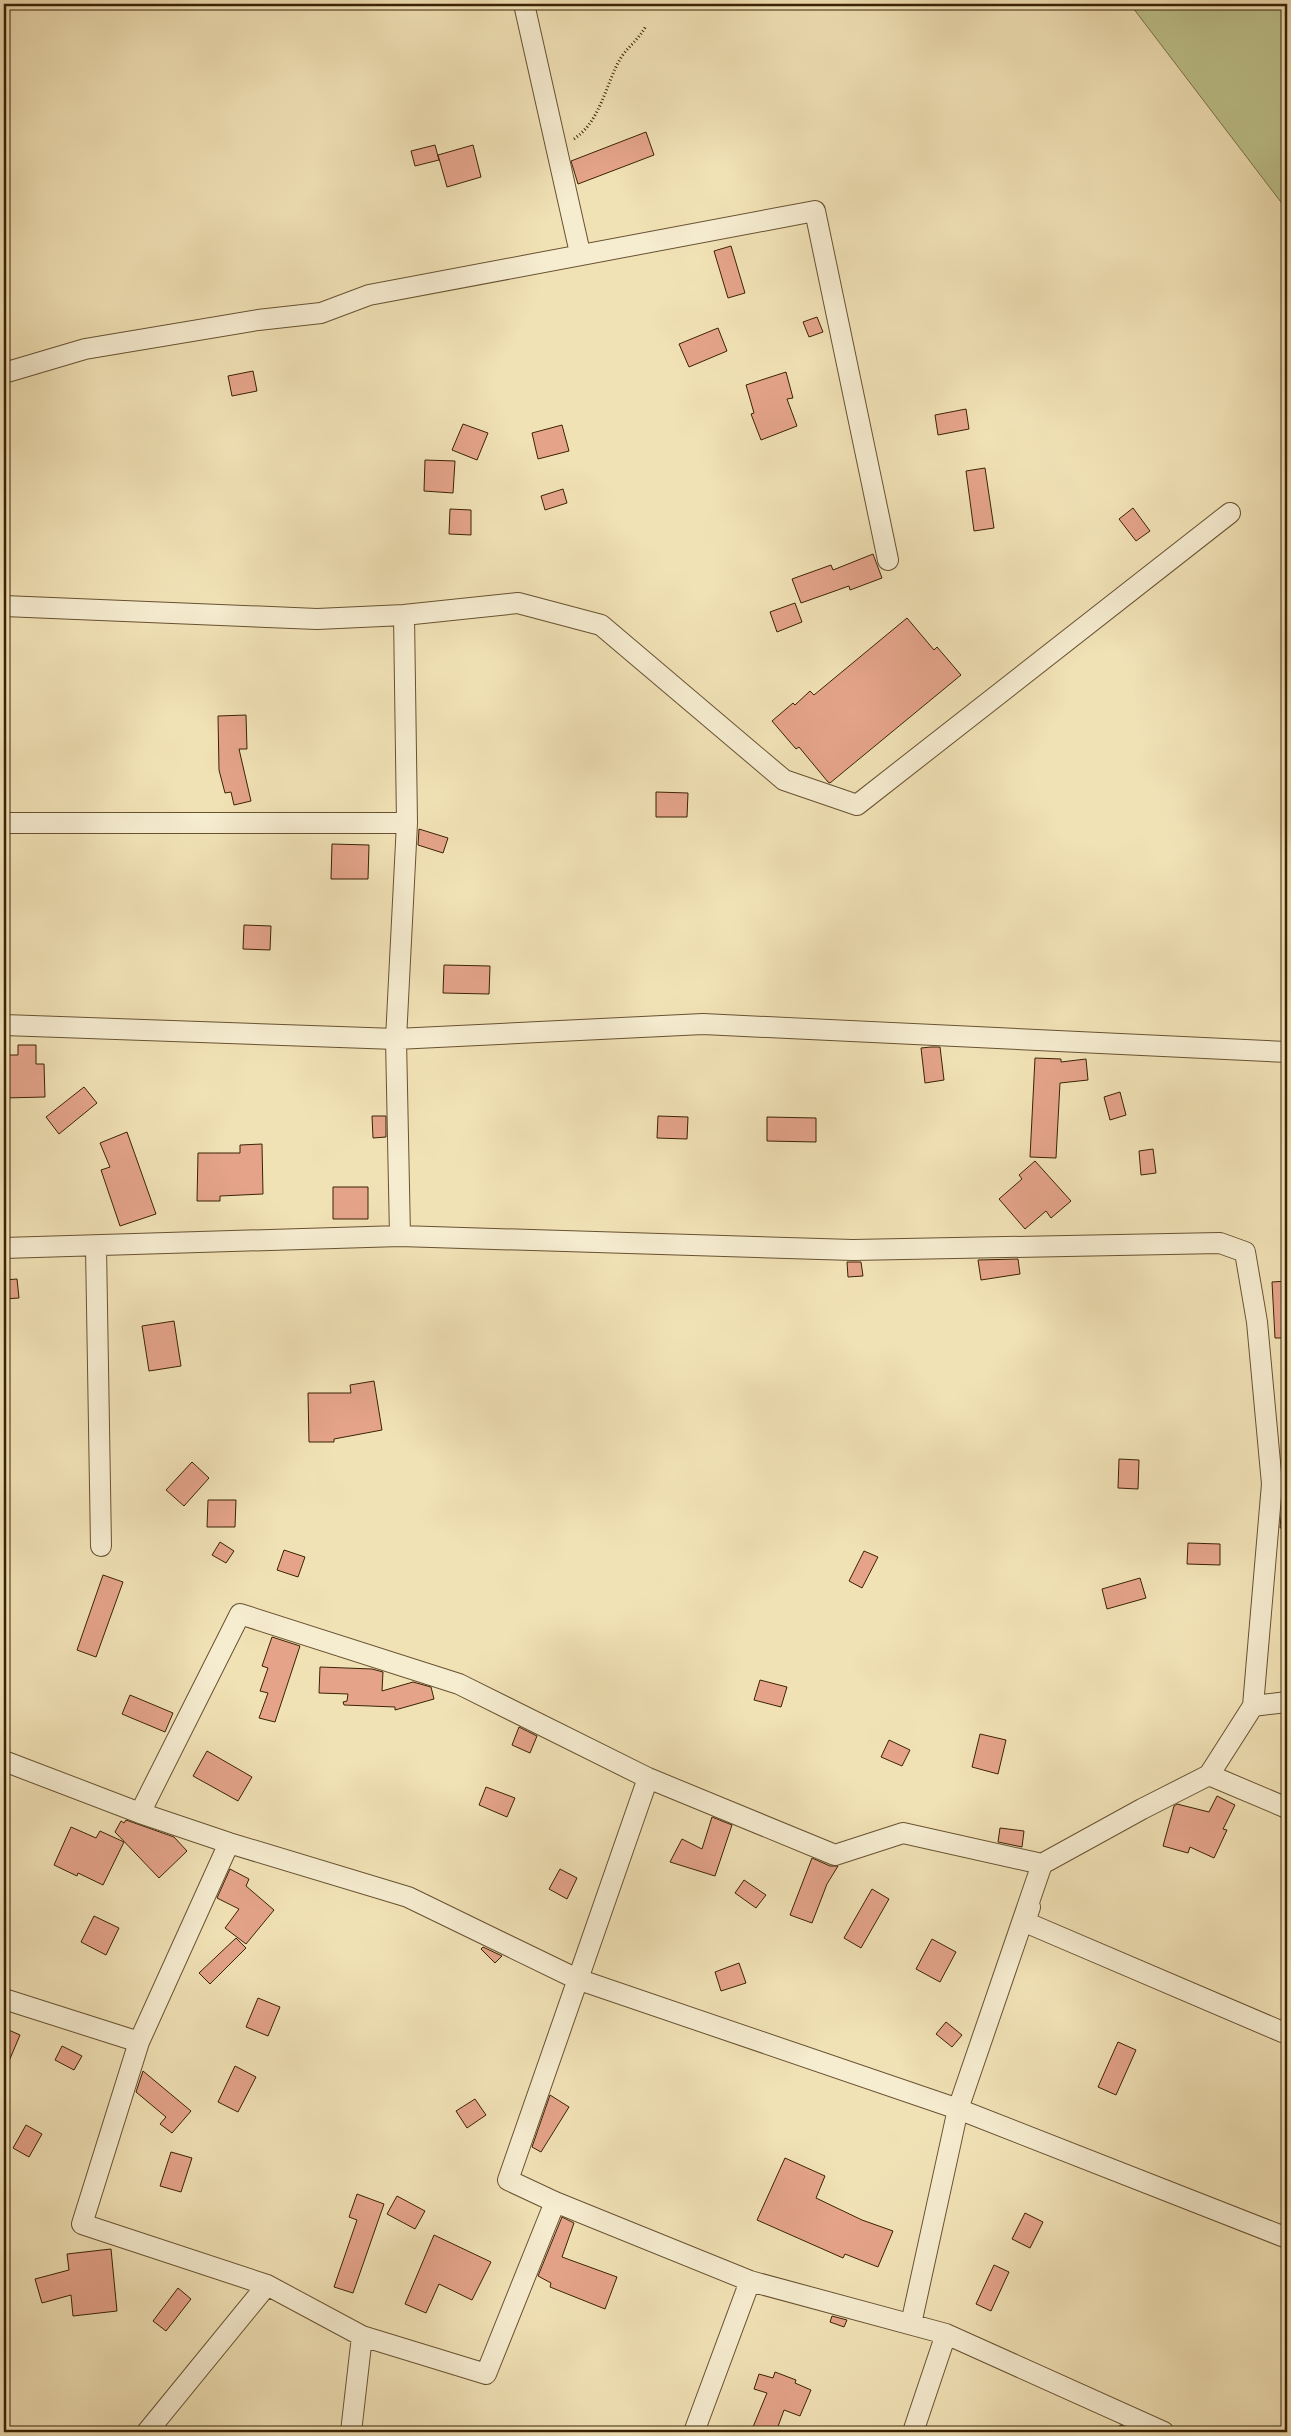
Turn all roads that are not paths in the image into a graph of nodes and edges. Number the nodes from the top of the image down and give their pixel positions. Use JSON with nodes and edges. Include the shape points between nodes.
{"nodes":[{"id":1,"x":524,"y":4,"type":"edge"},
{"id":2,"x":580,"y":253,"type":"junction"},
{"id":3,"x":4,"y":373,"type":"edge"},
{"id":4,"x":1230,"y":513,"type":"dead end"},
{"id":5,"x":888,"y":560,"type":"dead end"},
{"id":6,"x":4,"y":606,"type":"edge"},
{"id":7,"x":404,"y":615,"type":"junction"},
{"id":8,"x":4,"y":823,"type":"edge"},
{"id":9,"x":406,"y":823,"type":"junction"},
{"id":10,"x":4,"y":1025,"type":"edge"},
{"id":11,"x":396,"y":1039,"type":"junction"},
{"id":12,"x":1287,"y":1052,"type":"edge"},
{"id":13,"x":400,"y":1236,"type":"junction"},
{"id":14,"x":96,"y":1247,"type":"junction"},
{"id":15,"x":4,"y":1248,"type":"edge"},
{"id":16,"x":1280,"y":1484,"type":"edge"},
{"id":17,"x":101,"y":1546,"type":"dead end"},
{"id":18,"x":1287,"y":1702,"type":"edge"},
{"id":19,"x":1253,"y":1706,"type":"junction"},
{"id":20,"x":4,"y":1761,"type":"edge"},
{"id":21,"x":1209,"y":1775,"type":"junction"},
{"id":22,"x":648,"y":1778,"type":"junction"},
{"id":23,"x":1287,"y":1808,"type":"edge"},
{"id":24,"x":140,"y":1813,"type":"junction"},
{"id":25,"x":229,"y":1843,"type":"junction"},
{"id":26,"x":1042,"y":1864,"type":"junction"},
{"id":27,"x":577,"y":1980,"type":"junction"},
{"id":28,"x":4,"y":1999,"type":"edge"},
{"id":29,"x":1287,"y":2034,"type":"edge"},
{"id":30,"x":140,"y":2042,"type":"junction"},
{"id":31,"x":958,"y":2108,"type":"junction"},
{"id":32,"x":555,"y":2202,"type":"junction"},
{"id":33,"x":1287,"y":2238,"type":"edge"},
{"id":34,"x":750,"y":2281,"type":"junction"},
{"id":35,"x":267,"y":2285,"type":"junction"},
{"id":36,"x":911,"y":2324,"type":"junction"},
{"id":37,"x":946,"y":2334,"type":"junction"},
{"id":38,"x":362,"y":2336,"type":"junction"},
{"id":39,"x":147,"y":2432,"type":"edge"},
{"id":40,"x":351,"y":2432,"type":"edge"},
{"id":41,"x":694,"y":2432,"type":"edge"},
{"id":42,"x":913,"y":2432,"type":"edge"},
{"id":43,"x":1164,"y":2432,"type":"edge"}],
"edges":[{"from":1,"to":2,"type":"street"},
{"from":2,"to":3,"type":"street","via":[[500,272],[368,294],[321,313],[258,320],[85,349]]},
{"from":2,"to":5,"type":"street","via":[[815,211]]},
{"from":4,"to":7,"type":"street","via":[[857,805],[784,780],[600,625],[518,603]]},
{"from":6,"to":7,"type":"street","via":[[317,619]]},
{"from":7,"to":9,"type":"street"},
{"from":8,"to":9,"type":"street"},
{"from":9,"to":11,"type":"street"},
{"from":10,"to":11,"type":"street"},
{"from":11,"to":12,"type":"street","via":[[703,1024]]},
{"from":11,"to":13,"type":"street"},
{"from":13,"to":14,"type":"street"},
{"from":13,"to":16,"type":"street","via":[[853,1250],[1220,1243],[1245,1252]]},
{"from":14,"to":15,"type":"street"},
{"from":14,"to":17,"type":"street"},
{"from":16,"to":19,"type":"street"},
{"from":18,"to":19,"type":"street"},
{"from":19,"to":21,"type":"street"},
{"from":20,"to":24,"type":"street"},
{"from":21,"to":23,"type":"street"},
{"from":21,"to":26,"type":"street"},
{"from":22,"to":24,"type":"street","via":[[459,1684],[240,1614]]},
{"from":22,"to":26,"type":"street","via":[[835,1855],[904,1832]]},
{"from":22,"to":27,"type":"street"},
{"from":24,"to":25,"type":"street"},
{"from":25,"to":27,"type":"street","via":[[408,1897]]},
{"from":25,"to":30,"type":"street"},
{"from":26,"to":29,"type":"street","via":[[1025,1922]]},
{"from":26,"to":31,"type":"street"},
{"from":27,"to":31,"type":"street"},
{"from":27,"to":32,"type":"street","via":[[508,2180]]},
{"from":28,"to":30,"type":"street"},
{"from":30,"to":35,"type":"street","via":[[82,2224]]},
{"from":31,"to":33,"type":"street"},
{"from":31,"to":36,"type":"street"},
{"from":32,"to":34,"type":"street"},
{"from":32,"to":38,"type":"street","via":[[486,2374]]},
{"from":34,"to":36,"type":"street"},
{"from":34,"to":41,"type":"street"},
{"from":35,"to":38,"type":"street"},
{"from":35,"to":39,"type":"street"},
{"from":36,"to":37,"type":"street"},
{"from":37,"to":42,"type":"street"},
{"from":37,"to":43,"type":"street"},
{"from":38,"to":40,"type":"street"}]}
